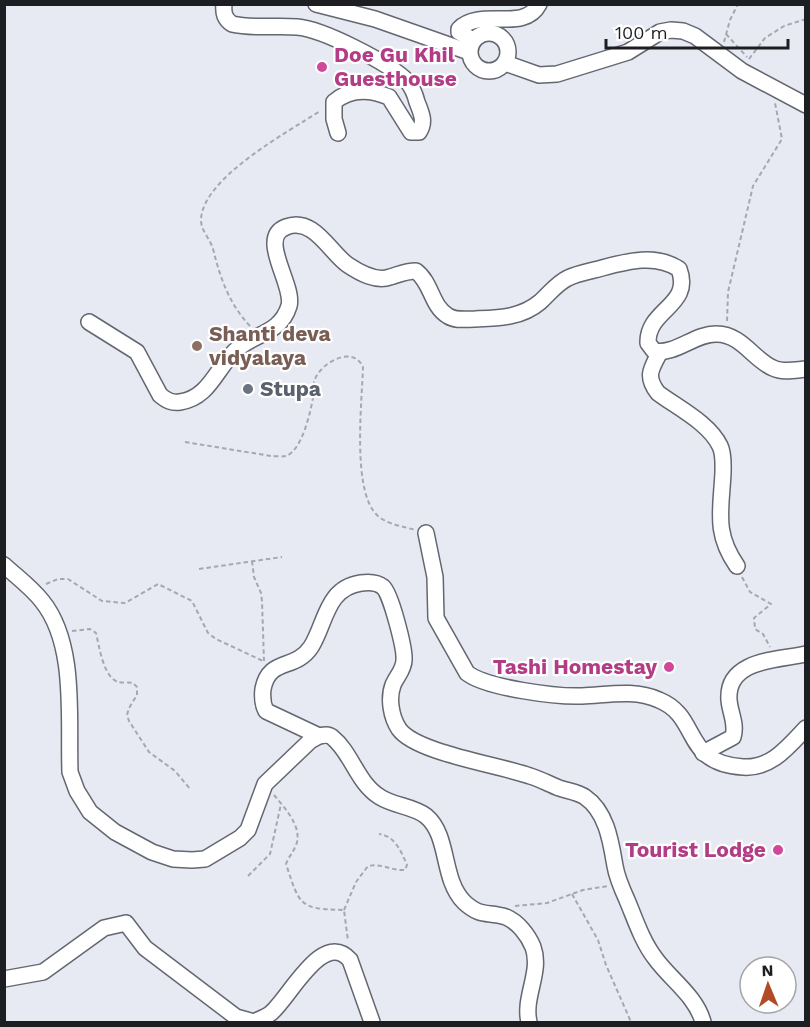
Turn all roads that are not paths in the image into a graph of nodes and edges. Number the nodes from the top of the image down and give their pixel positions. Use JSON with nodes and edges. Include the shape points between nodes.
{"nodes":[{"id":1,"x":224,"y":4,"type":"edge"},
{"id":2,"x":316,"y":4,"type":"edge"},
{"id":3,"x":539,"y":4,"type":"edge"},
{"id":4,"x":471,"y":46,"type":"junction"},
{"id":5,"x":505,"y":63,"type":"junction"},
{"id":6,"x":806,"y":105,"type":"edge"},
{"id":7,"x":338,"y":133,"type":"dead end"},
{"id":8,"x":89,"y":322,"type":"dead end"},
{"id":9,"x":660,"y":352,"type":"junction"},
{"id":10,"x":806,"y":369,"type":"edge"},
{"id":11,"x":426,"y":533,"type":"road end"},
{"id":12,"x":4,"y":566,"type":"edge"},
{"id":13,"x":737,"y":566,"type":"road end"},
{"id":14,"x":806,"y":654,"type":"edge"},
{"id":15,"x":806,"y":728,"type":"edge"},
{"id":16,"x":319,"y":736,"type":"junction"},
{"id":17,"x":703,"y":753,"type":"junction"},
{"id":18,"x":4,"y":979,"type":"edge"},
{"id":19,"x":372,"y":1023,"type":"edge"},
{"id":20,"x":529,"y":1023,"type":"edge"},
{"id":21,"x":703,"y":1023,"type":"edge"}],
"edges":[{"from":1,"to":7,"type":"street","via":[[226,19],[232,24],[312,29],[362,52],[408,82],[414,91],[423,124],[419,132],[411,132],[389,97],[364,90],[347,93],[334,102]]},
{"from":2,"to":4,"type":"street"},
{"from":3,"to":4,"type":"street","via":[[536,11],[521,18],[467,22],[459,32]]},
{"from":4,"to":5,"type":"street","via":[[473,64],[483,71],[496,71]]},
{"from":4,"to":5,"type":"street","via":[[484,33],[497,35],[506,44]]},
{"from":5,"to":6,"type":"street","via":[[539,75],[557,74],[619,55],[671,30],[695,36],[750,76]]},
{"from":8,"to":9,"type":"street","via":[[137,352],[166,400],[174,403],[197,397],[235,351],[272,329],[289,308],[290,294],[277,259],[276,239],[278,232],[292,225],[311,230],[346,264],[367,276],[387,279],[403,272],[416,272],[442,311],[456,319],[514,315],[532,308],[568,278],[621,263],[665,262],[679,269],[682,284],[677,299],[650,327],[648,343]]},
{"from":9,"to":10,"type":"street","via":[[717,333],[728,336],[773,368]]},
{"from":9,"to":13,"type":"street","via":[[650,375],[653,386],[711,433],[722,448],[721,534]]},
{"from":11,"to":17,"type":"street","via":[[435,577],[436,618],[467,673],[475,679],[561,696],[642,694],[670,705]]},
{"from":12,"to":16,"type":"street","via":[[50,612],[60,634],[66,675],[70,772],[84,804],[100,822],[152,852],[173,859],[205,859],[240,838],[248,830],[266,784]]},
{"from":14,"to":17,"type":"street","via":[[752,664],[734,680],[729,690],[733,737]]},
{"from":15,"to":17,"type":"street","via":[[777,757],[759,766],[720,764]]},
{"from":16,"to":20,"type":"street","via":[[331,737],[377,796],[428,818],[439,834],[448,871],[464,902],[482,914],[505,917],[527,935],[536,963],[528,996]]},
{"from":16,"to":21,"type":"street","via":[[266,711],[262,703],[270,664],[288,664],[303,657],[330,602],[343,589],[374,583],[383,587],[395,610],[404,661],[390,699],[400,730],[425,747],[531,776],[585,797],[600,814],[620,885],[648,946],[681,986]]},
{"from":18,"to":19,"type":"street","via":[[43,972],[104,928],[126,922],[145,948],[236,1017],[254,1022],[271,1013],[316,960],[330,951],[339,951],[350,960]]}]}
